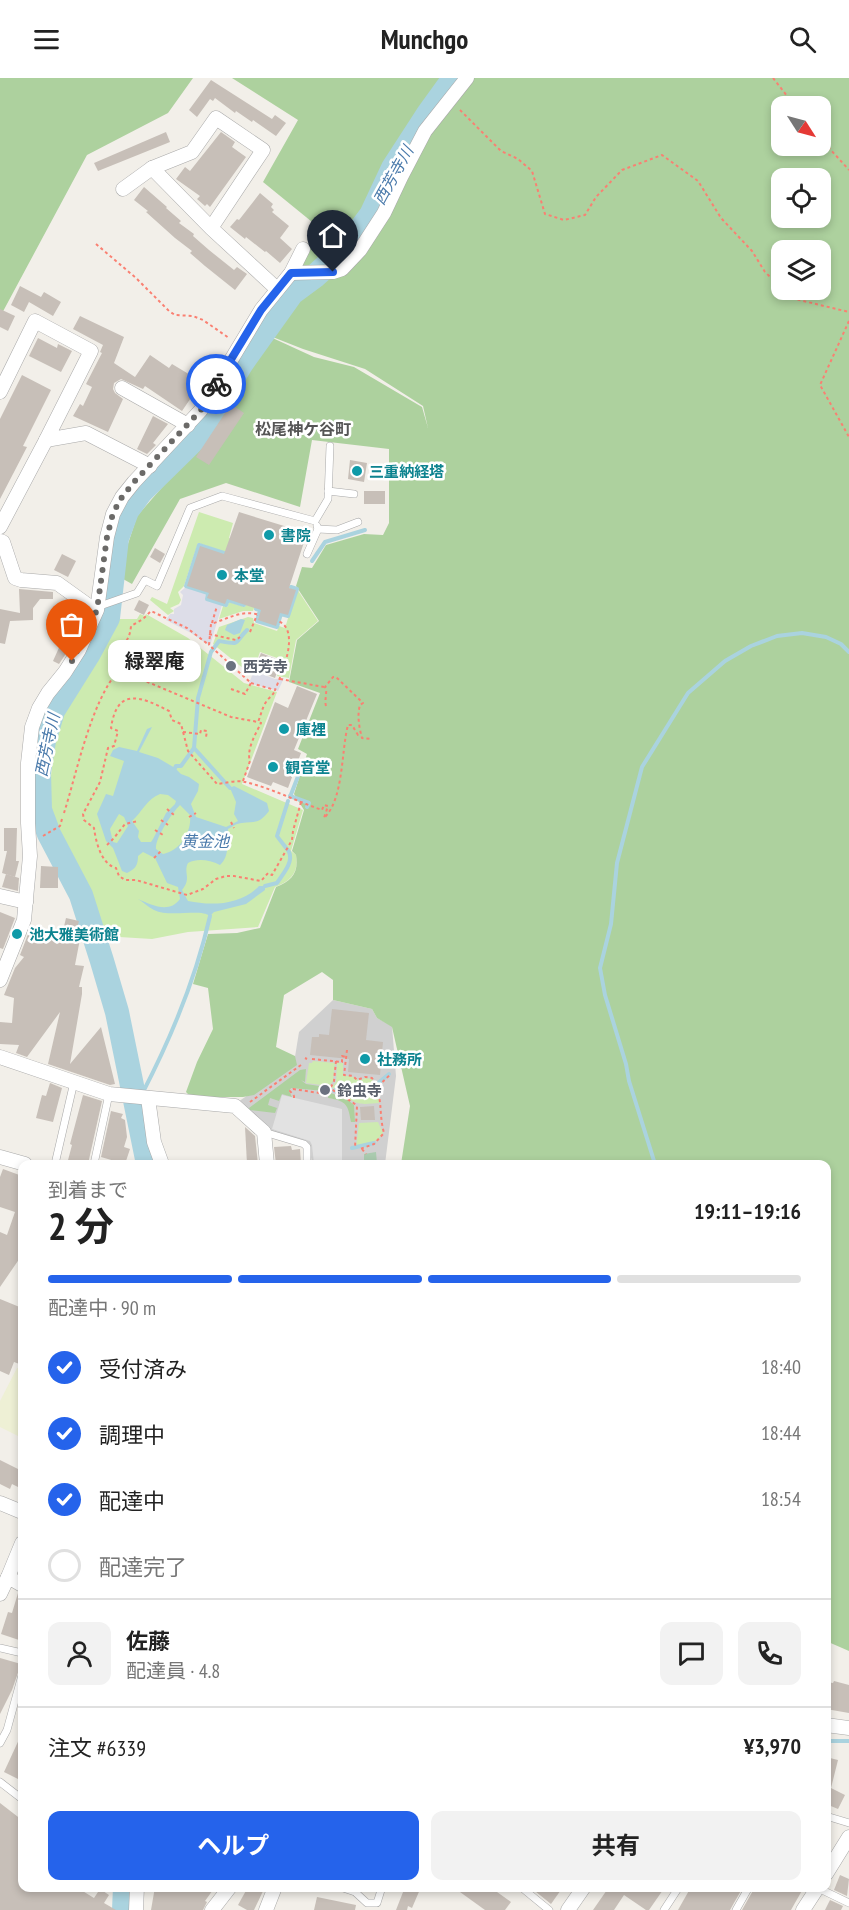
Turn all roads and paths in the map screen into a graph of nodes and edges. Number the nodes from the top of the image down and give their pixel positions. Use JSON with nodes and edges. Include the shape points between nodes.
{"nodes":[{"id":1,"x":467,"y":78,"type":"edge"},
{"id":2,"x":773,"y":78,"type":"edge"},
{"id":3,"x":787,"y":96,"type":"edge"},
{"id":4,"x":450,"y":100,"type":"junction"},
{"id":5,"x":831,"y":150,"type":"edge"},
{"id":6,"x":152,"y":168,"type":"junction"},
{"id":7,"x":849,"y":170,"type":"edge"},
{"id":8,"x":123,"y":189,"type":"dead end"},
{"id":9,"x":211,"y":228,"type":"junction"},
{"id":10,"x":96,"y":244,"type":"dead end"},
{"id":11,"x":303,"y":249,"type":"dead end"},
{"id":12,"x":291,"y":273,"type":"junction"},
{"id":13,"x":771,"y":278,"type":"edge"},
{"id":14,"x":277,"y":289,"type":"junction"},
{"id":15,"x":799,"y":300,"type":"edge"},
{"id":16,"x":849,"y":312,"type":"edge"},
{"id":17,"x":849,"y":321,"type":"edge"},
{"id":18,"x":238,"y":346,"type":"junction"},
{"id":19,"x":122,"y":388,"type":"dead end"},
{"id":20,"x":0,"y":392,"type":"edge"},
{"id":21,"x":188,"y":425,"type":"junction"},
{"id":22,"x":849,"y":437,"type":"edge"},
{"id":23,"x":46,"y":440,"type":"junction"},
{"id":24,"x":330,"y":446,"type":"dead end"},
{"id":25,"x":150,"y":466,"type":"junction"},
{"id":26,"x":328,"y":491,"type":"junction"},
{"id":27,"x":354,"y":494,"type":"dead end"},
{"id":28,"x":315,"y":521,"type":"junction"},
{"id":29,"x":358,"y":522,"type":"dead end"},
{"id":30,"x":0,"y":527,"type":"edge"},
{"id":31,"x":318,"y":529,"type":"junction"},
{"id":32,"x":0,"y":540,"type":"edge"},
{"id":33,"x":307,"y":554,"type":"dead end"},
{"id":34,"x":217,"y":606,"type":"dead end"},
{"id":35,"x":97,"y":609,"type":"junction"},
{"id":36,"x":147,"y":610,"type":"dead end"},
{"id":37,"x":151,"y":611,"type":"junction"},
{"id":38,"x":279,"y":621,"type":"dead end"},
{"id":39,"x":211,"y":624,"type":"junction"},
{"id":40,"x":250,"y":632,"type":"dead end"},
{"id":41,"x":209,"y":634,"type":"junction"},
{"id":42,"x":240,"y":637,"type":"dead end"},
{"id":43,"x":209,"y":645,"type":"junction"},
{"id":44,"x":119,"y":670,"type":"junction"},
{"id":45,"x":280,"y":679,"type":"junction"},
{"id":46,"x":251,"y":683,"type":"junction"},
{"id":47,"x":325,"y":687,"type":"junction"},
{"id":48,"x":231,"y":689,"type":"dead end"},
{"id":49,"x":275,"y":690,"type":"junction"},
{"id":50,"x":326,"y":706,"type":"dead end"},
{"id":51,"x":258,"y":722,"type":"junction"},
{"id":52,"x":183,"y":732,"type":"junction"},
{"id":53,"x":361,"y":733,"type":"junction"},
{"id":54,"x":206,"y":737,"type":"dead end"},
{"id":55,"x":372,"y":739,"type":"dead end"},
{"id":56,"x":243,"y":781,"type":"junction"},
{"id":57,"x":301,"y":802,"type":"junction"},
{"id":58,"x":166,"y":809,"type":"dead end"},
{"id":59,"x":64,"y":813,"type":"dead end"},
{"id":60,"x":196,"y":813,"type":"dead end"},
{"id":61,"x":174,"y":814,"type":"dead end"},
{"id":62,"x":189,"y":817,"type":"dead end"},
{"id":63,"x":62,"y":819,"type":"dead end"},
{"id":64,"x":161,"y":820,"type":"dead end"},
{"id":65,"x":137,"y":821,"type":"dead end"},
{"id":66,"x":231,"y":822,"type":"dead end"},
{"id":67,"x":168,"y":825,"type":"dead end"},
{"id":68,"x":234,"y":828,"type":"dead end"},
{"id":69,"x":155,"y":830,"type":"dead end"},
{"id":70,"x":163,"y":836,"type":"dead end"},
{"id":71,"x":40,"y":838,"type":"dead end"},
{"id":72,"x":107,"y":844,"type":"dead end"},
{"id":73,"x":161,"y":851,"type":"dead end"},
{"id":74,"x":154,"y":858,"type":"dead end"},
{"id":75,"x":0,"y":896,"type":"edge"},
{"id":76,"x":26,"y":902,"type":"junction"},
{"id":77,"x":0,"y":980,"type":"edge"},
{"id":78,"x":347,"y":1050,"type":"dead end"},
{"id":79,"x":346,"y":1057,"type":"junction"},
{"id":80,"x":0,"y":1058,"type":"edge"},
{"id":81,"x":312,"y":1059,"type":"dead end"},
{"id":82,"x":336,"y":1061,"type":"junction"},
{"id":83,"x":301,"y":1065,"type":"dead end"},
{"id":84,"x":391,"y":1074,"type":"dead end"},
{"id":85,"x":74,"y":1082,"type":"junction"},
{"id":86,"x":377,"y":1086,"type":"junction"},
{"id":87,"x":331,"y":1087,"type":"junction"},
{"id":88,"x":109,"y":1094,"type":"junction"},
{"id":89,"x":148,"y":1098,"type":"junction"},
{"id":90,"x":294,"y":1098,"type":"dead end"},
{"id":91,"x":246,"y":1106,"type":"dead end"},
{"id":92,"x":351,"y":1122,"type":"dead end"},
{"id":93,"x":357,"y":1123,"type":"junction"},
{"id":94,"x":264,"y":1132,"type":"junction"},
{"id":95,"x":355,"y":1148,"type":"dead end"},
{"id":96,"x":366,"y":1154,"type":"dead end"},
{"id":97,"x":0,"y":1157,"type":"edge"},
{"id":98,"x":56,"y":1160,"type":"edge"},
{"id":99,"x":95,"y":1160,"type":"edge"},
{"id":100,"x":161,"y":1160,"type":"edge"},
{"id":101,"x":267,"y":1160,"type":"edge"},
{"id":102,"x":308,"y":1160,"type":"edge"},
{"id":103,"x":18,"y":1162,"type":"edge"},
{"id":104,"x":0,"y":1503,"type":"edge"},
{"id":105,"x":18,"y":1510,"type":"edge"},
{"id":106,"x":18,"y":1553,"type":"edge"},
{"id":107,"x":8,"y":1577,"type":"junction"},
{"id":108,"x":18,"y":1583,"type":"edge"},
{"id":109,"x":0,"y":1594,"type":"edge"},
{"id":110,"x":0,"y":1648,"type":"edge"},
{"id":111,"x":18,"y":1652,"type":"edge"},
{"id":112,"x":18,"y":1690,"type":"edge"},
{"id":113,"x":831,"y":1726,"type":"edge"},
{"id":114,"x":849,"y":1728,"type":"edge"},
{"id":115,"x":0,"y":1743,"type":"edge"},
{"id":116,"x":0,"y":1782,"type":"edge"},
{"id":117,"x":18,"y":1796,"type":"edge"},
{"id":118,"x":831,"y":1818,"type":"edge"},
{"id":119,"x":849,"y":1823,"type":"edge"},
{"id":120,"x":849,"y":1837,"type":"edge"},
{"id":121,"x":831,"y":1866,"type":"edge"},
{"id":122,"x":137,"y":1892,"type":"edge"},
{"id":123,"x":226,"y":1892,"type":"edge"},
{"id":124,"x":273,"y":1892,"type":"edge"},
{"id":125,"x":355,"y":1892,"type":"edge"},
{"id":126,"x":380,"y":1892,"type":"edge"},
{"id":127,"x":527,"y":1892,"type":"edge"},
{"id":128,"x":581,"y":1892,"type":"edge"},
{"id":129,"x":676,"y":1892,"type":"edge"},
{"id":130,"x":746,"y":1892,"type":"edge"},
{"id":131,"x":815,"y":1892,"type":"edge"},
{"id":132,"x":826,"y":1892,"type":"edge"},
{"id":133,"x":849,"y":1903,"type":"edge"},
{"id":134,"x":136,"y":1910,"type":"edge"},
{"id":135,"x":212,"y":1910,"type":"edge"},
{"id":136,"x":266,"y":1910,"type":"edge"},
{"id":137,"x":549,"y":1910,"type":"edge"},
{"id":138,"x":568,"y":1910,"type":"edge"},
{"id":139,"x":664,"y":1910,"type":"edge"},
{"id":140,"x":736,"y":1910,"type":"edge"},
{"id":141,"x":803,"y":1910,"type":"edge"}],
"edges":[{"from":1,"to":4,"type":"street"},
{"from":2,"to":3,"type":"path"},
{"from":4,"to":12,"type":"street","via":[[417,144],[375,229],[342,269]]},
{"from":4,"to":13,"type":"path","via":[[501,151],[532,171],[545,214],[564,220],[585,215],[622,170],[662,155],[698,181],[721,218]]},
{"from":5,"to":7,"type":"path"},
{"from":6,"to":8,"type":"street"},
{"from":6,"to":9,"type":"street"},
{"from":6,"to":9,"type":"street","via":[[192,152],[216,118],[263,150]]},
{"from":9,"to":14,"type":"street"},
{"from":10,"to":18,"type":"path","via":[[169,311],[203,320]]},
{"from":11,"to":12,"type":"street"},
{"from":12,"to":14,"type":"street"},
{"from":14,"to":18,"type":"street"},
{"from":15,"to":16,"type":"path"},
{"from":17,"to":22,"type":"path","via":[[820,385]]},
{"from":18,"to":21,"type":"street","via":[[205,404]]},
{"from":19,"to":21,"type":"street"},
{"from":20,"to":23,"type":"street","via":[[35,321],[91,351]]},
{"from":21,"to":25,"type":"street"},
{"from":23,"to":25,"type":"street","via":[[86,433]]},
{"from":23,"to":30,"type":"street"},
{"from":24,"to":26,"type":"lane"},
{"from":25,"to":35,"type":"street","via":[[113,513]]},
{"from":26,"to":27,"type":"lane"},
{"from":26,"to":28,"type":"lane","via":[[328,499]]},
{"from":28,"to":31,"type":"lane"},
{"from":28,"to":35,"type":"lane","via":[[222,496],[190,508],[157,586],[145,580],[137,593]]},
{"from":29,"to":31,"type":"lane","via":[[337,530]]},
{"from":31,"to":33,"type":"lane"},
{"from":32,"to":35,"type":"street","via":[[15,578],[57,583]]},
{"from":34,"to":39,"type":"path"},
{"from":35,"to":76,"type":"street","via":[[79,650],[39,708],[33,728],[28,763],[31,844]]},
{"from":36,"to":37,"type":"path"},
{"from":37,"to":43,"type":"path","via":[[187,628]]},
{"from":37,"to":44,"type":"path","via":[[131,626],[130,638],[117,656]]},
{"from":38,"to":45,"type":"path","via":[[288,628],[291,640]]},
{"from":39,"to":40,"type":"path","via":[[243,613],[258,614]]},
{"from":39,"to":41,"type":"path"},
{"from":41,"to":42,"type":"path","via":[[236,640]]},
{"from":41,"to":43,"type":"path"},
{"from":43,"to":46,"type":"path"},
{"from":44,"to":51,"type":"path","via":[[231,717]]},
{"from":44,"to":59,"type":"path","via":[[108,683],[88,734]]},
{"from":45,"to":47,"type":"path"},
{"from":45,"to":49,"type":"path"},
{"from":46,"to":48,"type":"path","via":[[245,694]]},
{"from":46,"to":49,"type":"path"},
{"from":47,"to":50,"type":"path"},
{"from":47,"to":53,"type":"path","via":[[336,677],[360,699]]},
{"from":49,"to":51,"type":"path"},
{"from":51,"to":56,"type":"path","via":[[261,723]]},
{"from":52,"to":54,"type":"path","via":[[207,731]]},
{"from":52,"to":56,"type":"path","via":[[190,753],[217,784]]},
{"from":52,"to":57,"type":"path","via":[[169,711],[135,698],[123,700],[113,715],[111,728],[118,731],[114,746],[108,748],[100,782],[83,814],[94,828],[96,844],[110,866],[125,880],[187,895],[226,876],[261,881],[268,873],[272,875],[292,840]]},
{"from":53,"to":55,"type":"path","via":[[362,738]]},
{"from":53,"to":57,"type":"path","via":[[358,735],[348,725],[340,777],[326,816],[328,806],[324,805],[322,810]]},
{"from":56,"to":57,"type":"path"},
{"from":58,"to":61,"type":"path"},
{"from":60,"to":62,"type":"path"},
{"from":63,"to":71,"type":"path","via":[[60,825]]},
{"from":64,"to":67,"type":"path"},
{"from":65,"to":72,"type":"path","via":[[125,824]]},
{"from":66,"to":68,"type":"path"},
{"from":69,"to":70,"type":"path"},
{"from":73,"to":74,"type":"path"},
{"from":75,"to":76,"type":"street"},
{"from":76,"to":77,"type":"street","via":[[24,920]]},
{"from":78,"to":79,"type":"path"},
{"from":79,"to":82,"type":"path","via":[[342,1056],[342,1062]]},
{"from":79,"to":86,"type":"path","via":[[344,1075],[357,1080],[372,1078]]},
{"from":80,"to":85,"type":"street"},
{"from":81,"to":82,"type":"path"},
{"from":82,"to":87,"type":"path"},
{"from":83,"to":91,"type":"path"},
{"from":84,"to":86,"type":"path"},
{"from":85,"to":88,"type":"street"},
{"from":85,"to":98,"type":"lane"},
{"from":86,"to":96,"type":"path","via":[[384,1133],[374,1144],[361,1149]]},
{"from":87,"to":90,"type":"path","via":[[326,1095],[293,1089]]},
{"from":87,"to":93,"type":"path","via":[[334,1093],[357,1106]]},
{"from":88,"to":89,"type":"street"},
{"from":88,"to":99,"type":"lane"},
{"from":89,"to":94,"type":"street","via":[[235,1106]]},
{"from":89,"to":100,"type":"street"},
{"from":92,"to":93,"type":"path"},
{"from":93,"to":95,"type":"path"},
{"from":94,"to":101,"type":"street"},
{"from":94,"to":102,"type":"lane","via":[[304,1144]]},
{"from":97,"to":103,"type":"street"},
{"from":104,"to":105,"type":"street"},
{"from":106,"to":107,"type":"street"},
{"from":107,"to":108,"type":"street"},
{"from":107,"to":109,"type":"street"},
{"from":110,"to":111,"type":"lane"},
{"from":112,"to":115,"type":"lane"},
{"from":113,"to":114,"type":"street"},
{"from":116,"to":117,"type":"lane"},
{"from":118,"to":119,"type":"lane"},
{"from":120,"to":121,"type":"street"},
{"from":122,"to":134,"type":"street"},
{"from":123,"to":135,"type":"street"},
{"from":124,"to":136,"type":"street"},
{"from":125,"to":126,"type":"lane","via":[[367,1903],[377,1903]]},
{"from":127,"to":137,"type":"lane"},
{"from":128,"to":138,"type":"street"},
{"from":129,"to":139,"type":"lane"},
{"from":130,"to":140,"type":"lane"},
{"from":131,"to":141,"type":"street"},
{"from":132,"to":133,"type":"lane"}]}
